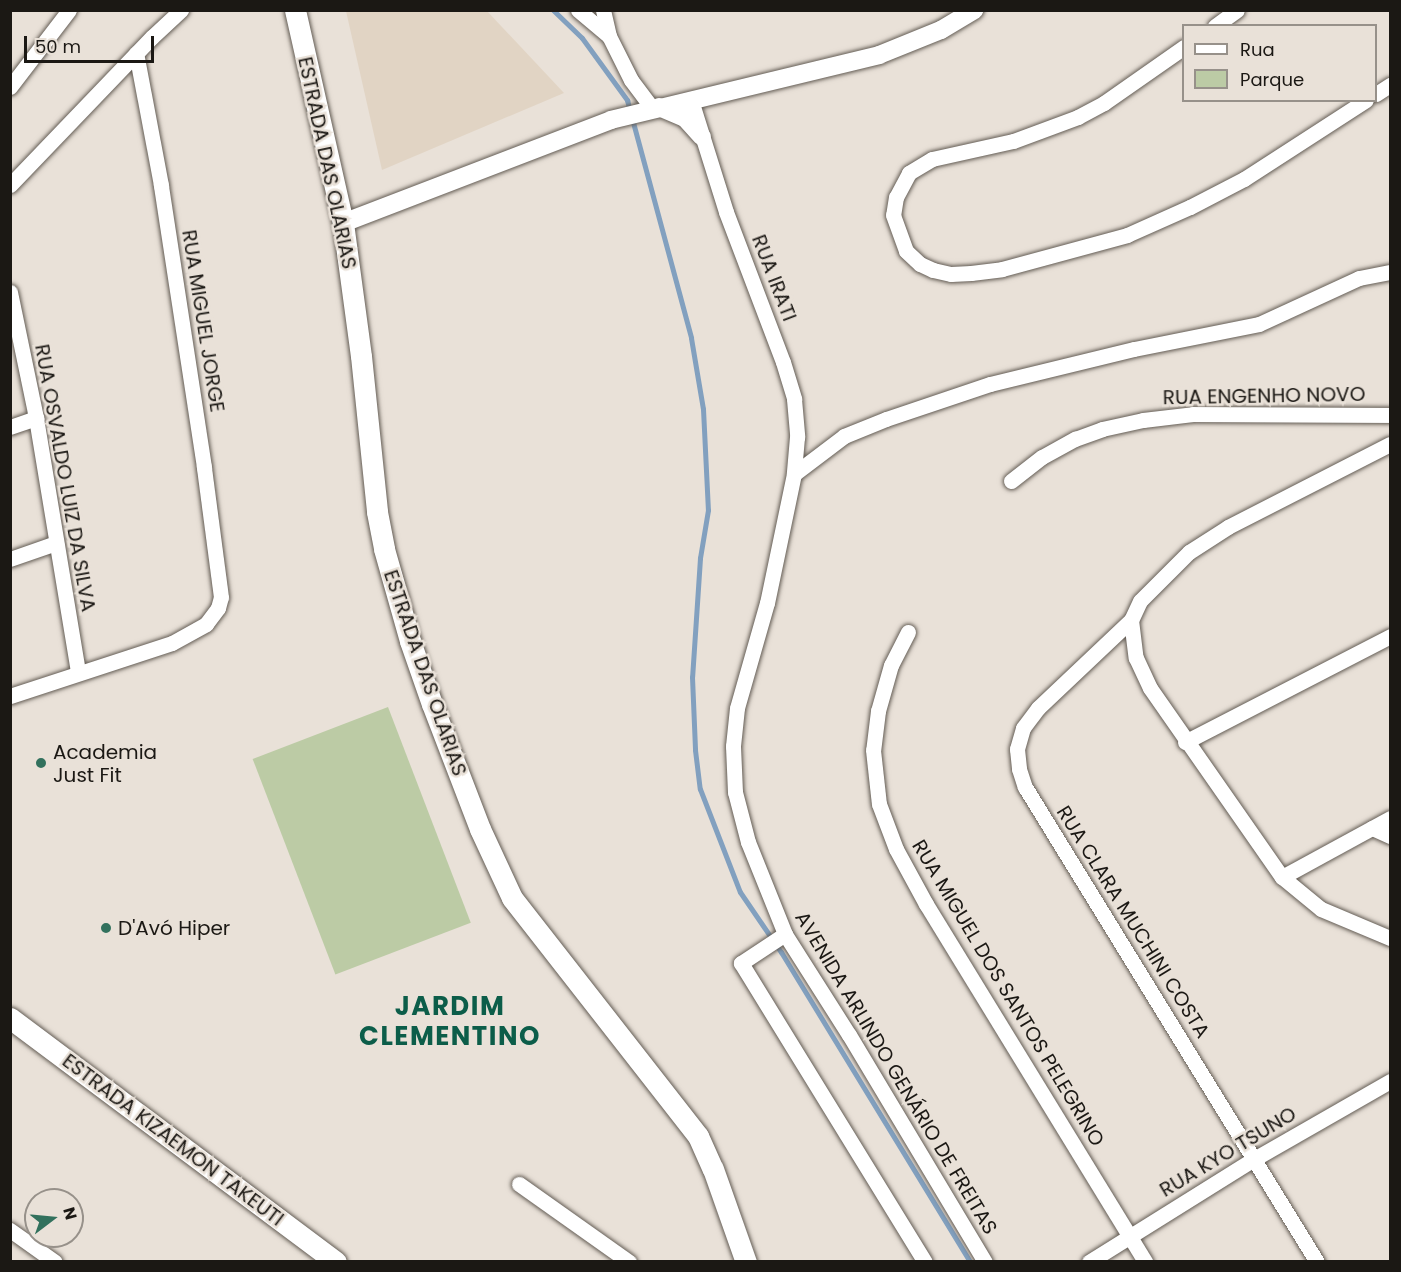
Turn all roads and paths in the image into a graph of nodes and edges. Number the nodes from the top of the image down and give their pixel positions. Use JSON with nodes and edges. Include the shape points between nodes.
{"nodes":[{"id":1,"x":69,"y":10,"type":"edge"},
{"id":2,"x":181,"y":10,"type":"edge"},
{"id":3,"x":295,"y":10,"type":"edge"},
{"id":4,"x":578,"y":10,"type":"edge"},
{"id":5,"x":603,"y":10,"type":"edge"},
{"id":6,"x":974,"y":10,"type":"edge"},
{"id":7,"x":1237,"y":10,"type":"edge"},
{"id":8,"x":1218,"y":24,"type":"edge"},
{"id":9,"x":609,"y":36,"type":"junction"},
{"id":10,"x":1182,"y":49,"type":"edge"},
{"id":11,"x":136,"y":53,"type":"junction"},
{"id":12,"x":1390,"y":85,"type":"edge"},
{"id":13,"x":10,"y":87,"type":"edge"},
{"id":14,"x":1377,"y":93,"type":"edge"},
{"id":15,"x":1363,"y":102,"type":"edge"},
{"id":16,"x":699,"y":104,"type":"junction"},
{"id":17,"x":652,"y":108,"type":"junction"},
{"id":18,"x":702,"y":137,"type":"junction"},
{"id":19,"x":10,"y":185,"type":"edge"},
{"id":20,"x":344,"y":223,"type":"junction"},
{"id":21,"x":1390,"y":272,"type":"edge"},
{"id":22,"x":10,"y":292,"type":"edge"},
{"id":23,"x":1390,"y":415,"type":"edge"},
{"id":24,"x":36,"y":418,"type":"junction"},
{"id":25,"x":10,"y":427,"type":"edge"},
{"id":26,"x":1390,"y":444,"type":"edge"},
{"id":27,"x":794,"y":474,"type":"junction"},
{"id":28,"x":1011,"y":481,"type":"dead end"},
{"id":29,"x":56,"y":543,"type":"junction"},
{"id":30,"x":10,"y":559,"type":"edge"},
{"id":31,"x":1131,"y":620,"type":"junction"},
{"id":32,"x":908,"y":632,"type":"dead end"},
{"id":33,"x":1390,"y":636,"type":"edge"},
{"id":34,"x":78,"y":672,"type":"junction"},
{"id":35,"x":10,"y":696,"type":"edge"},
{"id":36,"x":1185,"y":742,"type":"junction"},
{"id":37,"x":1390,"y":818,"type":"edge"},
{"id":38,"x":1372,"y":828,"type":"junction"},
{"id":39,"x":1390,"y":836,"type":"edge"},
{"id":40,"x":1282,"y":877,"type":"junction"},
{"id":41,"x":781,"y":937,"type":"junction"},
{"id":42,"x":1390,"y":939,"type":"edge"},
{"id":43,"x":10,"y":1018,"type":"edge"},
{"id":44,"x":1390,"y":1082,"type":"edge"},
{"id":45,"x":1254,"y":1159,"type":"junction"},
{"id":46,"x":519,"y":1184,"type":"dead end"},
{"id":47,"x":10,"y":1230,"type":"edge"},
{"id":48,"x":1129,"y":1236,"type":"junction"},
{"id":49,"x":55,"y":1262,"type":"edge"},
{"id":50,"x":336,"y":1262,"type":"edge"},
{"id":51,"x":629,"y":1262,"type":"edge"},
{"id":52,"x":746,"y":1262,"type":"edge"},
{"id":53,"x":925,"y":1262,"type":"edge"},
{"id":54,"x":985,"y":1262,"type":"edge"},
{"id":55,"x":1089,"y":1262,"type":"edge"},
{"id":56,"x":1145,"y":1262,"type":"edge"},
{"id":57,"x":1317,"y":1262,"type":"edge"}],
"edges":[{"from":1,"to":13,"type":"street"},
{"from":2,"to":11,"type":"street"},
{"from":3,"to":20,"type":"main road","name":"ESTRADA DAS OLARIAS"},
{"from":4,"to":9,"type":"street"},
{"from":5,"to":9,"type":"street"},
{"from":6,"to":16,"type":"street","via":[[941,30],[879,55]]},
{"from":7,"to":8,"type":"street"},
{"from":9,"to":17,"type":"street","via":[[634,87]]},
{"from":10,"to":15,"type":"street","via":[[1078,117],[1013,141],[932,159],[909,173],[896,197],[893,215],[906,251],[933,270],[971,273],[1002,269],[1127,235],[1244,179]]},
{"from":11,"to":19,"type":"street"},
{"from":11,"to":34,"type":"street","name":"RUA MIGUEL JORGE","via":[[163,195],[221,597],[213,616],[172,643]]},
{"from":12,"to":14,"type":"street"},
{"from":16,"to":17,"type":"street"},
{"from":16,"to":18,"type":"street","name":"RUA IRATI"},
{"from":17,"to":18,"type":"street","via":[[685,118]]},
{"from":17,"to":20,"type":"street","via":[[610,120]]},
{"from":18,"to":27,"type":"street","name":"RUA IRATI","via":[[794,399]]},
{"from":20,"to":52,"type":"main road","name":"ESTRADA DAS OLARIAS","via":[[384,549],[410,641],[476,819],[497,870],[523,914],[698,1136]]},
{"from":21,"to":27,"type":"street","via":[[1359,278],[1259,324],[990,384],[844,436]]},
{"from":22,"to":24,"type":"street","name":"RUA OSVALDO LUIZ DA SILVA"},
{"from":23,"to":28,"type":"street","name":"RUA ENGENHO NOVO","via":[[1193,414],[1143,420],[1075,439],[1042,457]]},
{"from":24,"to":25,"type":"street"},
{"from":24,"to":29,"type":"street","name":"RUA OSVALDO LUIZ DA SILVA"},
{"from":26,"to":31,"type":"street","name":"RUA CLARA MUCHINI COSTA","via":[[1228,527],[1189,552],[1140,601]]},
{"from":27,"to":41,"type":"street","name":"AVENIDA ARLINDO GENÁRIO DE FREITAS","via":[[767,603],[737,708],[733,746],[735,792]]},
{"from":29,"to":30,"type":"street"},
{"from":29,"to":34,"type":"street","name":"RUA OSVALDO LUIZ DA SILVA"},
{"from":31,"to":36,"type":"street","via":[[1136,658],[1150,688]]},
{"from":31,"to":45,"type":"street","name":"RUA CLARA MUCHINI COSTA","via":[[1038,708],[1023,728],[1017,749],[1019,769],[1025,787]]},
{"from":32,"to":48,"type":"street","name":"RUA MIGUEL DOS SANTOS PELEGRINO","via":[[891,665],[878,711],[873,750],[879,804],[896,849],[926,904]]},
{"from":33,"to":36,"type":"street"},
{"from":34,"to":35,"type":"street"},
{"from":36,"to":40,"type":"street"},
{"from":37,"to":38,"type":"street"},
{"from":38,"to":39,"type":"street"},
{"from":38,"to":40,"type":"street"},
{"from":40,"to":42,"type":"street","via":[[1321,909]]},
{"from":41,"to":53,"type":"street","via":[[747,959]]},
{"from":41,"to":54,"type":"street","name":"AVENIDA ARLINDO GENÁRIO DE FREITAS","via":[[849,1035]]},
{"from":43,"to":50,"type":"main road","name":"ESTRADA KIZAEMON TAKEUTI"},
{"from":44,"to":45,"type":"street","name":"RUA KYO TSUNO"},
{"from":45,"to":48,"type":"street","name":"RUA KYO TSUNO"},
{"from":45,"to":57,"type":"street","name":"RUA CLARA MUCHINI COSTA"},
{"from":46,"to":51,"type":"street"},
{"from":47,"to":49,"type":"street"},
{"from":48,"to":55,"type":"street","name":"RUA KYO TSUNO"},
{"from":48,"to":56,"type":"street","name":"RUA MIGUEL DOS SANTOS PELEGRINO"}]}
